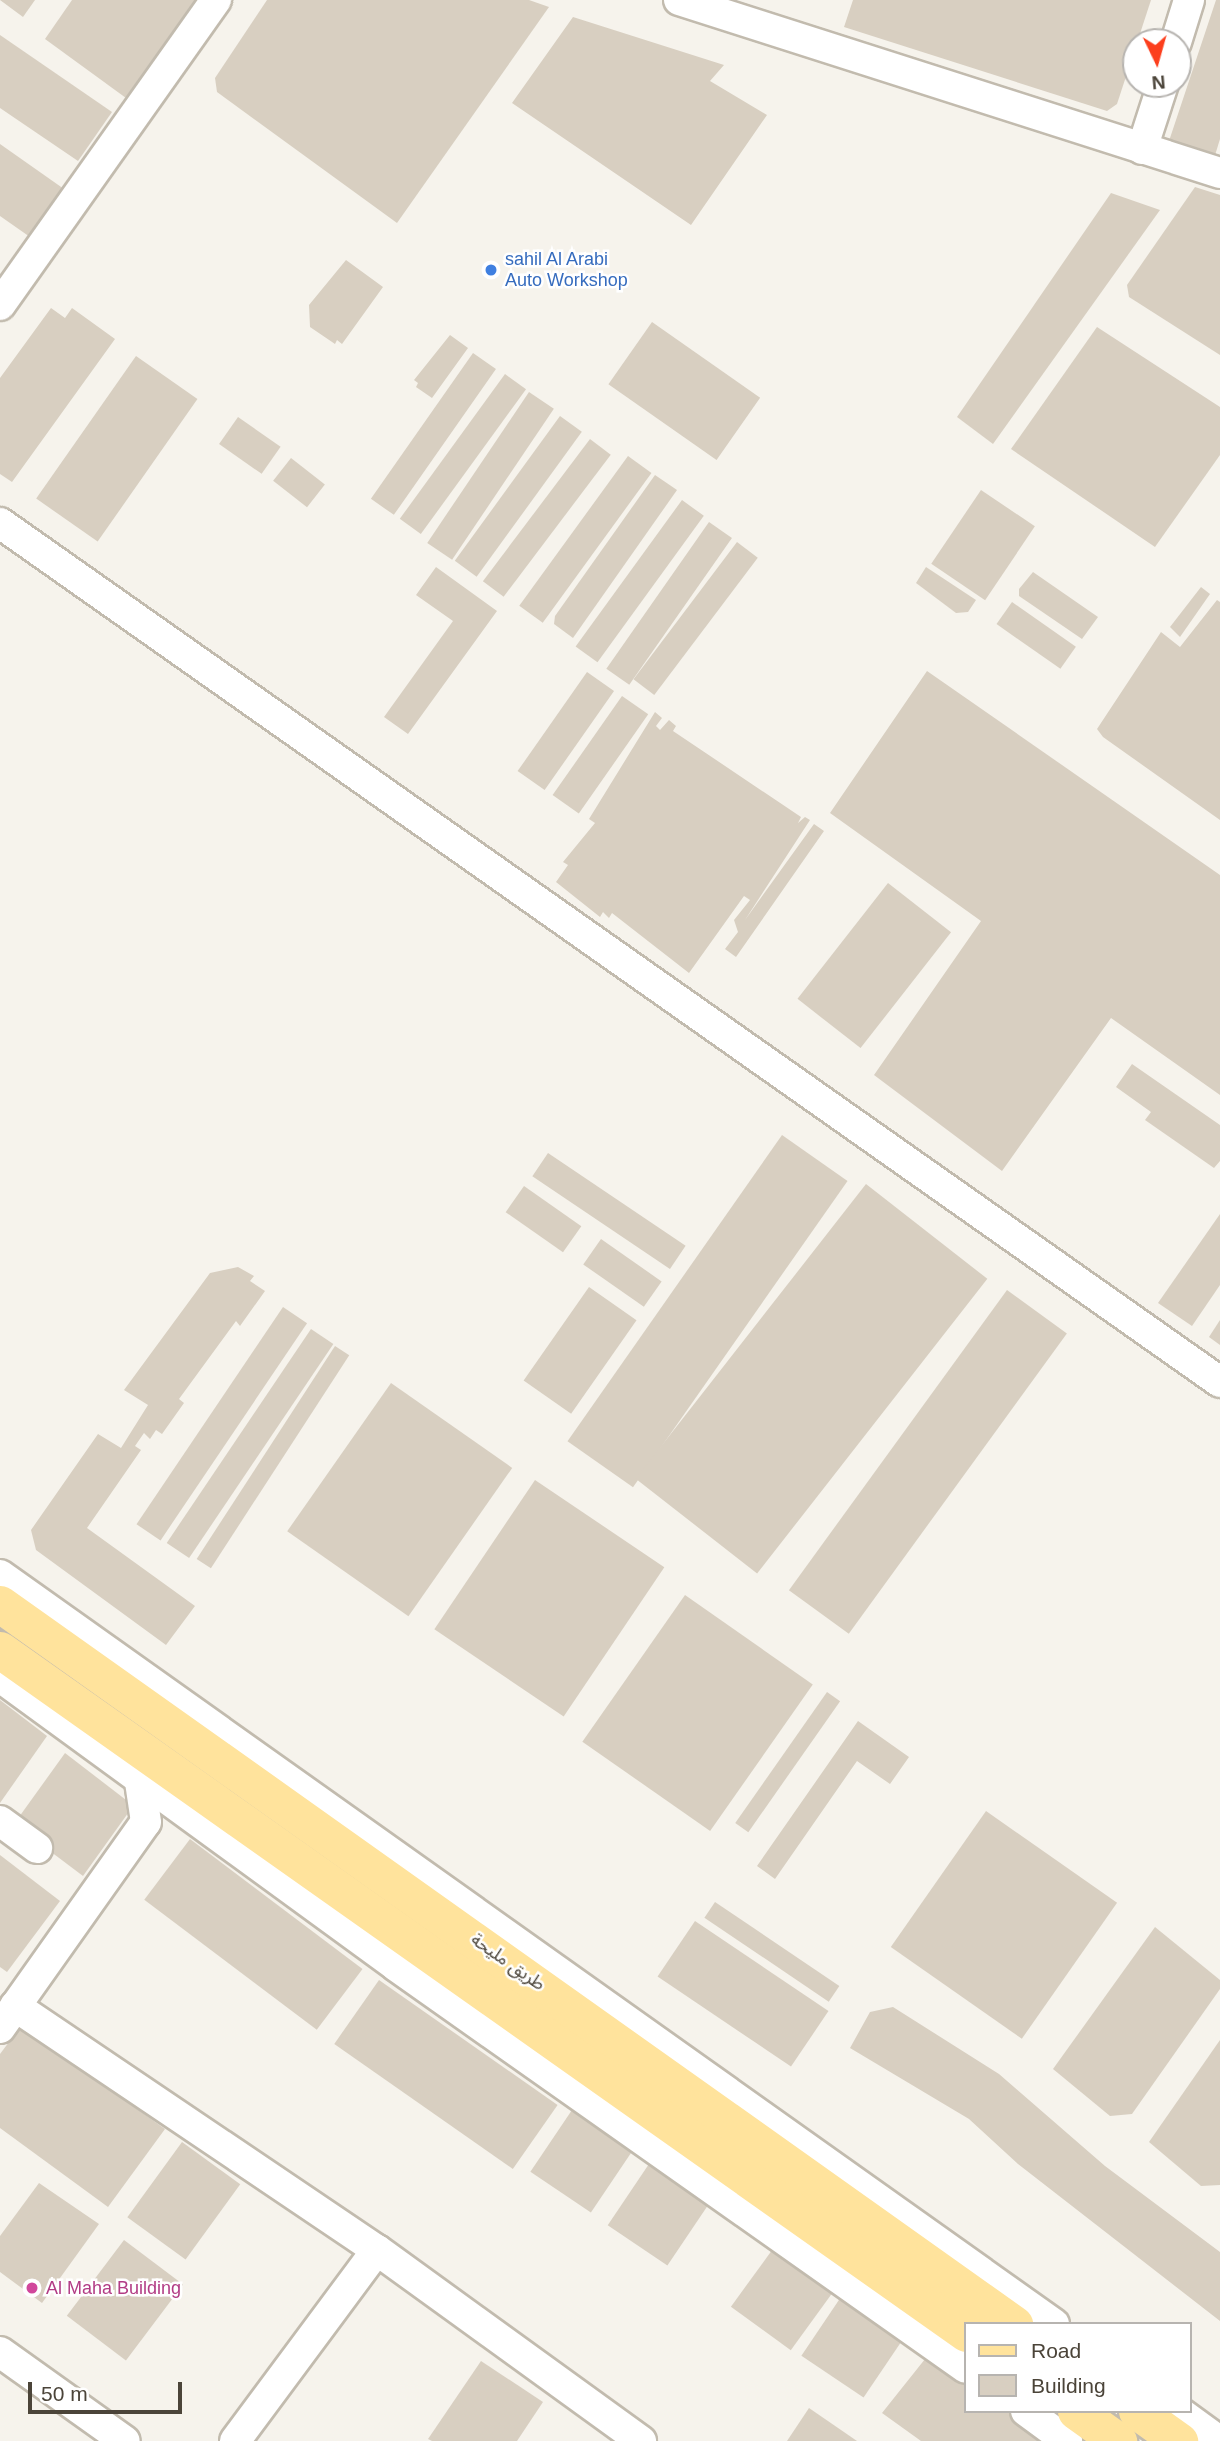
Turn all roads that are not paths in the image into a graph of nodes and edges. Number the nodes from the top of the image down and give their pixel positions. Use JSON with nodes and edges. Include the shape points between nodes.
{"nodes":[{"id":1,"x":216,"y":0,"type":"edge"},
{"id":2,"x":679,"y":0,"type":"edge"},
{"id":3,"x":1189,"y":0,"type":"edge"},
{"id":4,"x":1180,"y":28,"type":"edge"},
{"id":5,"x":1158,"y":98,"type":"edge"},
{"id":6,"x":1142,"y":149,"type":"junction"},
{"id":7,"x":1220,"y":173,"type":"edge"},
{"id":8,"x":0,"y":305,"type":"edge"},
{"id":9,"x":0,"y":523,"type":"edge"},
{"id":10,"x":1220,"y":1382,"type":"edge"},
{"id":11,"x":0,"y":1575,"type":"edge"},
{"id":12,"x":0,"y":1604,"type":"edge"},
{"id":13,"x":0,"y":1650,"type":"edge"},
{"id":14,"x":0,"y":1677,"type":"edge"},
{"id":15,"x":156,"y":1700,"type":"junction"},
{"id":16,"x":139,"y":1774,"type":"junction"},
{"id":17,"x":192,"y":1816,"type":"junction"},
{"id":18,"x":0,"y":1821,"type":"edge"},
{"id":19,"x":146,"y":1822,"type":"junction"},
{"id":20,"x":37,"y":1847,"type":"dead end"},
{"id":21,"x":439,"y":1963,"type":"junction"},
{"id":22,"x":396,"y":1966,"type":"junction"},
{"id":23,"x":7,"y":2017,"type":"edge"},
{"id":24,"x":649,"y":2109,"type":"junction"},
{"id":25,"x":668,"y":2156,"type":"junction"},
{"id":26,"x":377,"y":2250,"type":"junction"},
{"id":27,"x":1011,"y":2322,"type":"edge"},
{"id":28,"x":1051,"y":2322,"type":"edge"},
{"id":29,"x":964,"y":2332,"type":"edge"},
{"id":30,"x":0,"y":2353,"type":"edge"},
{"id":31,"x":964,"y":2367,"type":"edge"},
{"id":32,"x":1029,"y":2413,"type":"edge"},
{"id":33,"x":1079,"y":2413,"type":"edge"},
{"id":34,"x":1140,"y":2413,"type":"edge"},
{"id":35,"x":1181,"y":2413,"type":"edge"},
{"id":36,"x":125,"y":2441,"type":"edge"},
{"id":37,"x":235,"y":2441,"type":"edge"},
{"id":38,"x":641,"y":2441,"type":"edge"},
{"id":39,"x":1068,"y":2441,"type":"edge"},
{"id":40,"x":1118,"y":2441,"type":"edge"},
{"id":41,"x":1179,"y":2441,"type":"edge"},
{"id":42,"x":1219,"y":2441,"type":"edge"}],
"edges":[{"from":1,"to":8,"type":"street"},
{"from":2,"to":6,"type":"street"},
{"from":3,"to":4,"type":"street"},
{"from":5,"to":6,"type":"street"},
{"from":6,"to":7,"type":"street"},
{"from":9,"to":10,"type":"street"},
{"from":11,"to":15,"type":"street"},
{"from":12,"to":15,"type":"main road","name":"طريق مليحة"},
{"from":13,"to":21,"type":"main road"},
{"from":14,"to":16,"type":"street"},
{"from":15,"to":27,"type":"main road","name":"طريق مليحة"},
{"from":15,"to":28,"type":"street"},
{"from":16,"to":17,"type":"street"},
{"from":16,"to":19,"type":"street"},
{"from":17,"to":19,"type":"street"},
{"from":17,"to":22,"type":"street"},
{"from":18,"to":20,"type":"street"},
{"from":19,"to":23,"type":"street"},
{"from":21,"to":22,"type":"main road"},
{"from":21,"to":24,"type":"main road"},
{"from":22,"to":25,"type":"street"},
{"from":23,"to":26,"type":"street"},
{"from":24,"to":25,"type":"main road"},
{"from":24,"to":29,"type":"main road"},
{"from":25,"to":31,"type":"street"},
{"from":26,"to":37,"type":"street"},
{"from":26,"to":38,"type":"street"},
{"from":30,"to":36,"type":"street"},
{"from":32,"to":39,"type":"street"},
{"from":33,"to":40,"type":"main road"},
{"from":34,"to":41,"type":"main road"},
{"from":35,"to":42,"type":"street"}]}
